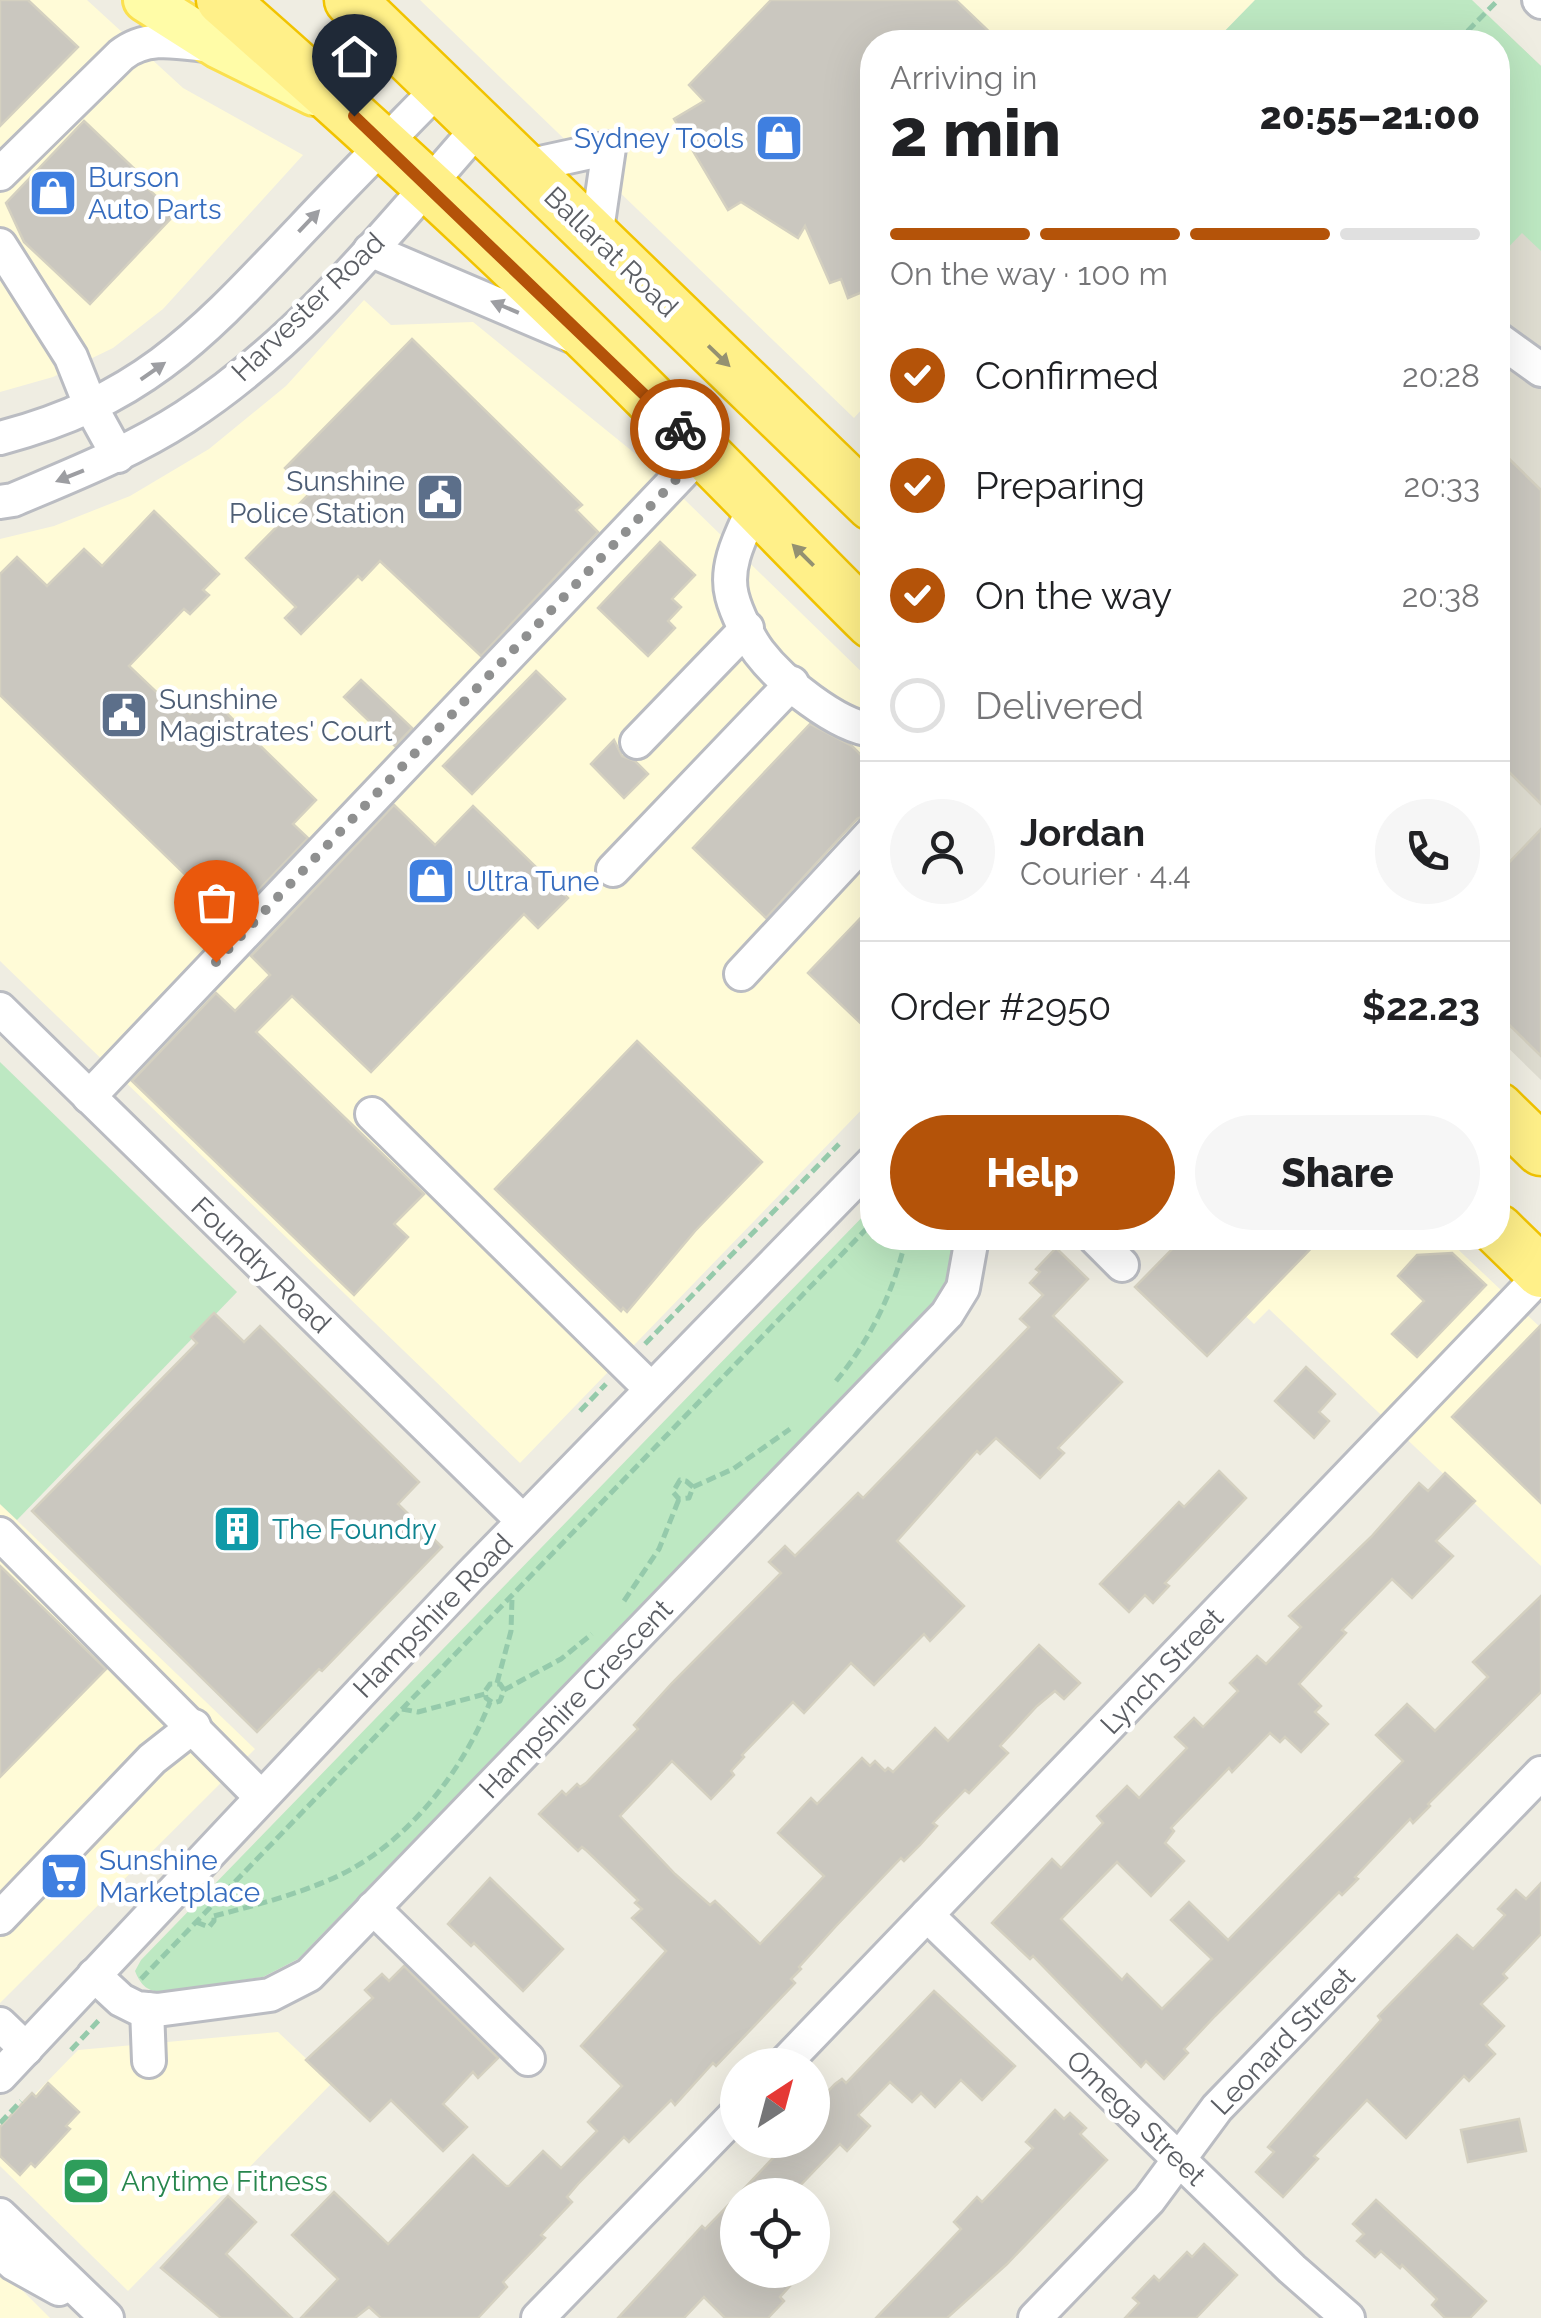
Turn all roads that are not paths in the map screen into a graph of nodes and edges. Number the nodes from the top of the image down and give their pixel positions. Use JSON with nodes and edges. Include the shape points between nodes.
{"nodes":[{"id":1,"x":145,"y":0,"type":"edge"},
{"id":2,"x":350,"y":0,"type":"edge"},
{"id":3,"x":220,"y":23,"type":"edge"},
{"id":4,"x":440,"y":87,"type":"junction"},
{"id":5,"x":480,"y":126,"type":"junction"},
{"id":6,"x":384,"y":145,"type":"junction"},
{"id":7,"x":522,"y":168,"type":"junction"},
{"id":8,"x":0,"y":174,"type":"edge"},
{"id":9,"x":427,"y":186,"type":"junction"},
{"id":10,"x":596,"y":237,"type":"junction"},
{"id":11,"x":0,"y":245,"type":"edge"},
{"id":12,"x":370,"y":250,"type":"junction"},
{"id":13,"x":595,"y":346,"type":"junction"},
{"id":14,"x":1510,"y":348,"type":"edge"},
{"id":15,"x":1541,"y":370,"type":"edge"},
{"id":16,"x":91,"y":407,"type":"junction"},
{"id":17,"x":0,"y":438,"type":"edge"},
{"id":18,"x":703,"y":451,"type":"junction"},
{"id":19,"x":118,"y":456,"type":"junction"},
{"id":20,"x":860,"y":493,"type":"edge"},
{"id":21,"x":0,"y":502,"type":"edge"},
{"id":22,"x":754,"y":507,"type":"junction"},
{"id":23,"x":860,"y":611,"type":"edge"},
{"id":24,"x":747,"y":628,"type":"junction"},
{"id":25,"x":792,"y":683,"type":"junction"},
{"id":26,"x":860,"y":729,"type":"edge"},
{"id":27,"x":637,"y":742,"type":"dead end"},
{"id":28,"x":860,"y":845,"type":"edge"},
{"id":29,"x":613,"y":870,"type":"dead end"},
{"id":30,"x":741,"y":974,"type":"dead end"},
{"id":31,"x":0,"y":1009,"type":"edge"},
{"id":32,"x":89,"y":1096,"type":"junction"},
{"id":33,"x":1510,"y":1108,"type":"edge"},
{"id":34,"x":1541,"y":1111,"type":"edge"},
{"id":35,"x":372,"y":1114,"type":"dead end"},
{"id":36,"x":1510,"y":1119,"type":"edge"},
{"id":37,"x":1541,"y":1150,"type":"edge"},
{"id":38,"x":860,"y":1175,"type":"edge"},
{"id":39,"x":1510,"y":1242,"type":"edge"},
{"id":40,"x":970,"y":1250,"type":"edge"},
{"id":41,"x":1107,"y":1250,"type":"edge"},
{"id":42,"x":1122,"y":1265,"type":"dead end"},
{"id":43,"x":1541,"y":1274,"type":"edge"},
{"id":44,"x":652,"y":1389,"type":"junction"},
{"id":45,"x":523,"y":1521,"type":"junction"},
{"id":46,"x":0,"y":1534,"type":"edge"},
{"id":47,"x":194,"y":1726,"type":"junction"},
{"id":48,"x":1541,"y":1773,"type":"edge"},
{"id":49,"x":260,"y":1796,"type":"junction"},
{"id":50,"x":373,"y":1908,"type":"junction"},
{"id":51,"x":927,"y":1915,"type":"junction"},
{"id":52,"x":0,"y":1918,"type":"edge"},
{"id":53,"x":94,"y":1976,"type":"junction"},
{"id":54,"x":134,"y":2004,"type":"junction"},
{"id":55,"x":0,"y":2024,"type":"edge"},
{"id":56,"x":798,"y":2048,"type":"edge"},
{"id":57,"x":26,"y":2050,"type":"junction"},
{"id":58,"x":528,"y":2059,"type":"dead end"},
{"id":59,"x":149,"y":2060,"type":"dead end"},
{"id":60,"x":13,"y":2086,"type":"edge"},
{"id":61,"x":720,"y":2131,"type":"edge"},
{"id":62,"x":1179,"y":2158,"type":"junction"},
{"id":63,"x":0,"y":2215,"type":"edge"},
{"id":64,"x":0,"y":2252,"type":"edge"},
{"id":65,"x":105,"y":2316,"type":"edge"},
{"id":66,"x":538,"y":2318,"type":"edge"},
{"id":67,"x":1035,"y":2318,"type":"edge"},
{"id":68,"x":1348,"y":2318,"type":"edge"}],
"edges":[{"from":1,"to":3,"type":"main road"},
{"from":2,"to":4,"type":"highway","name":"Ballarat Road"},
{"from":3,"to":6,"type":"highway","via":[[346,110]]},
{"from":3,"to":8,"type":"street","via":[[138,43]]},
{"from":4,"to":5,"type":"highway","name":"Ballarat Road"},
{"from":4,"to":6,"type":"street","name":"Harvester Road"},
{"from":5,"to":7,"type":"highway","name":"Ballarat Road"},
{"from":5,"to":9,"type":"street","name":"Harvester Road"},
{"from":6,"to":9,"type":"highway"},
{"from":16,"to":6,"type":"street","name":"Harvester Road","one_way":true,"via":[[180,352]]},
{"from":7,"to":10,"type":"highway","name":"Ballarat Road"},
{"from":7,"to":10,"type":"street","via":[[609,148]]},
{"from":9,"to":12,"type":"street","name":"Harvester Road"},
{"from":9,"to":13,"type":"highway"},
{"from":10,"to":20,"type":"highway","name":"Ballarat Road","one_way":true},
{"from":11,"to":16,"type":"street","via":[[71,357]]},
{"from":13,"to":12,"type":"street","one_way":true},
{"from":12,"to":19,"type":"street","name":"Harvester Road","via":[[259,362]]},
{"from":13,"to":18,"type":"highway"},
{"from":14,"to":15,"type":"street"},
{"from":16,"to":17,"type":"street","name":"Harvester Road"},
{"from":16,"to":19,"type":"street"},
{"from":18,"to":22,"type":"highway"},
{"from":18,"to":32,"type":"street"},
{"from":19,"to":21,"type":"street","name":"Harvester Road","one_way":true},
{"from":23,"to":22,"type":"highway","one_way":true},
{"from":22,"to":24,"type":"street","via":[[731,563],[732,595]]},
{"from":24,"to":25,"type":"street","via":[[758,651]]},
{"from":24,"to":27,"type":"street"},
{"from":25,"to":26,"type":"street"},
{"from":25,"to":29,"type":"street"},
{"from":28,"to":30,"type":"street"},
{"from":31,"to":32,"type":"street","name":"Foundry Road"},
{"from":32,"to":45,"type":"street","name":"Foundry Road"},
{"from":33,"to":34,"type":"street"},
{"from":35,"to":44,"type":"street"},
{"from":36,"to":37,"type":"highway"},
{"from":38,"to":44,"type":"street","name":"Hampshire Road"},
{"from":39,"to":43,"type":"highway"},
{"from":40,"to":50,"type":"street","name":"Hampshire Crescent","via":[[963,1288],[947,1314]]},
{"from":41,"to":42,"type":"street"},
{"from":43,"to":51,"type":"street","name":"Lynch Street"},
{"from":44,"to":45,"type":"street","name":"Hampshire Road"},
{"from":45,"to":49,"type":"street","name":"Hampshire Road"},
{"from":46,"to":47,"type":"street"},
{"from":47,"to":49,"type":"street"},
{"from":47,"to":52,"type":"street","via":[[152,1759]]},
{"from":48,"to":62,"type":"street","name":"Leonard Street","via":[[1218,2108]]},
{"from":49,"to":53,"type":"street","name":"Hampshire Road"},
{"from":50,"to":54,"type":"street","name":"Hampshire Crescent","via":[[309,1975],[270,1996]]},
{"from":50,"to":58,"type":"street"},
{"from":51,"to":56,"type":"street","name":"Lynch Street"},
{"from":51,"to":62,"type":"street","name":"Omega Street"},
{"from":53,"to":54,"type":"street"},
{"from":53,"to":57,"type":"street","name":"Hampshire Road"},
{"from":54,"to":59,"type":"street"},
{"from":55,"to":57,"type":"street"},
{"from":57,"to":60,"type":"street","name":"Hampshire Road"},
{"from":61,"to":66,"type":"street"},
{"from":62,"to":67,"type":"street","name":"Leonard Street","via":[[1149,2200]]},
{"from":62,"to":68,"type":"street","name":"Omega Street"},
{"from":63,"to":65,"type":"street"},
{"from":64,"to":65,"type":"street"}]}
